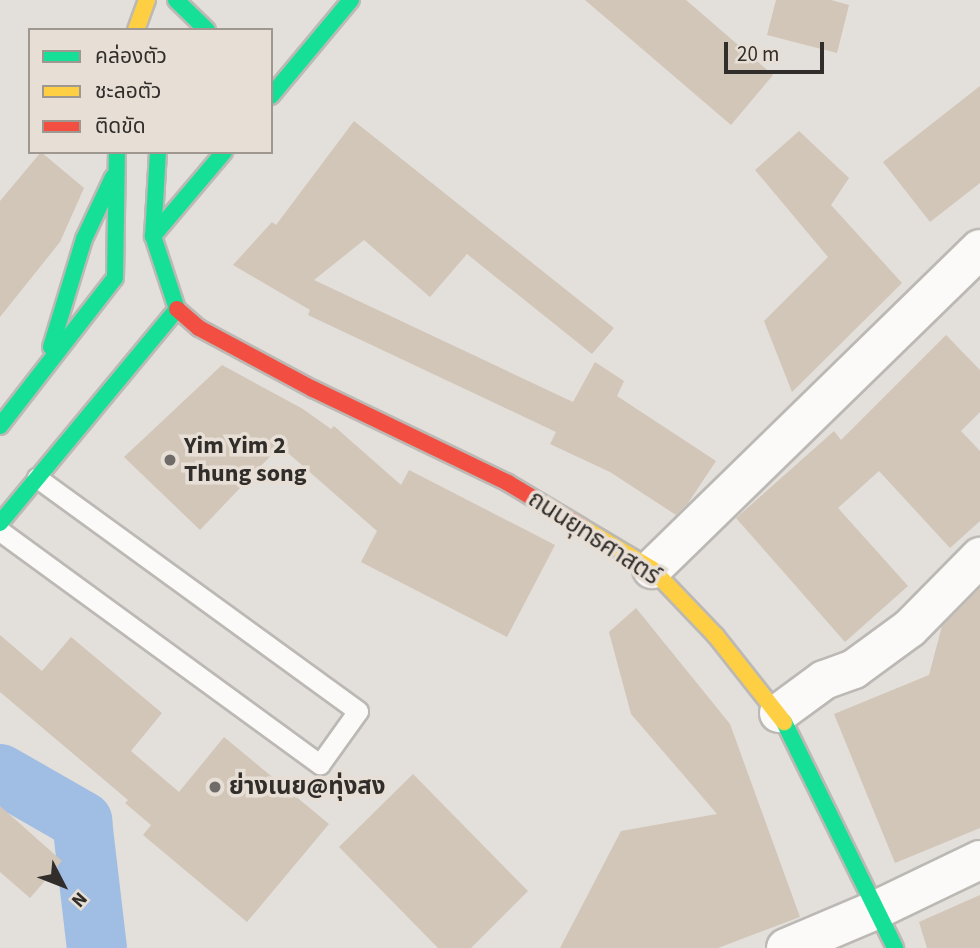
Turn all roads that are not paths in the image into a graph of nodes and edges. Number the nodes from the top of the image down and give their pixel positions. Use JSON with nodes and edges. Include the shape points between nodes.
{"nodes":[{"id":1,"x":147,"y":0,"type":"edge"},
{"id":2,"x":351,"y":0,"type":"edge"},
{"id":3,"x":170,"y":3,"type":"edge"},
{"id":4,"x":137,"y":28,"type":"edge"},
{"id":5,"x":204,"y":28,"type":"edge"},
{"id":6,"x":307,"y":53,"type":"junction"},
{"id":7,"x":281,"y":55,"type":"dead end"},
{"id":8,"x":273,"y":94,"type":"edge"},
{"id":9,"x":117,"y":154,"type":"edge"},
{"id":10,"x":158,"y":154,"type":"edge"},
{"id":11,"x":222,"y":154,"type":"edge"},
{"id":12,"x":117,"y":170,"type":"junction"},
{"id":13,"x":153,"y":236,"type":"junction"},
{"id":14,"x":980,"y":249,"type":"edge"},
{"id":15,"x":115,"y":278,"type":"junction"},
{"id":16,"x":177,"y":309,"type":"junction"},
{"id":17,"x":42,"y":372,"type":"junction"},
{"id":18,"x":0,"y":426,"type":"edge"},
{"id":19,"x":37,"y":478,"type":"junction"},
{"id":20,"x":0,"y":523,"type":"edge"},
{"id":21,"x":0,"y":531,"type":"edge"},
{"id":22,"x":980,"y":557,"type":"edge"},
{"id":23,"x":652,"y":569,"type":"junction"},
{"id":24,"x":779,"y":713,"type":"junction"},
{"id":25,"x":980,"y":860,"type":"edge"},
{"id":26,"x":878,"y":909,"type":"junction"},
{"id":27,"x":786,"y":948,"type":"edge"},
{"id":28,"x":895,"y":948,"type":"edge"}],
"edges":[{"from":1,"to":4,"type":"street"},
{"from":2,"to":6,"type":"street"},
{"from":3,"to":5,"type":"street"},
{"from":6,"to":7,"type":"street"},
{"from":6,"to":8,"type":"street"},
{"from":9,"to":12,"type":"street"},
{"from":10,"to":13,"type":"street"},
{"from":11,"to":13,"type":"street"},
{"from":12,"to":15,"type":"street"},
{"from":12,"to":17,"type":"street","via":[[84,239]]},
{"from":13,"to":15,"type":"street"},
{"from":13,"to":16,"type":"street"},
{"from":14,"to":23,"type":"street"},
{"from":15,"to":17,"type":"street"},
{"from":16,"to":19,"type":"street"},
{"from":16,"to":23,"type":"street","name":"ถนนยุทธศาสตร์","via":[[199,328],[313,389],[508,482]]},
{"from":17,"to":18,"type":"street"},
{"from":19,"to":20,"type":"street"},
{"from":19,"to":21,"type":"lane","via":[[358,711],[320,764]]},
{"from":22,"to":24,"type":"street","via":[[910,628],[854,669],[824,680]]},
{"from":23,"to":24,"type":"street","name":"ถนนยุทธศาสตร์","via":[[716,636]]},
{"from":24,"to":26,"type":"street","name":"ถนนยุทธศาสตร์"},
{"from":25,"to":26,"type":"street"},
{"from":26,"to":27,"type":"street"},
{"from":26,"to":28,"type":"street","name":"ถนนยุทธศาสตร์"}]}
